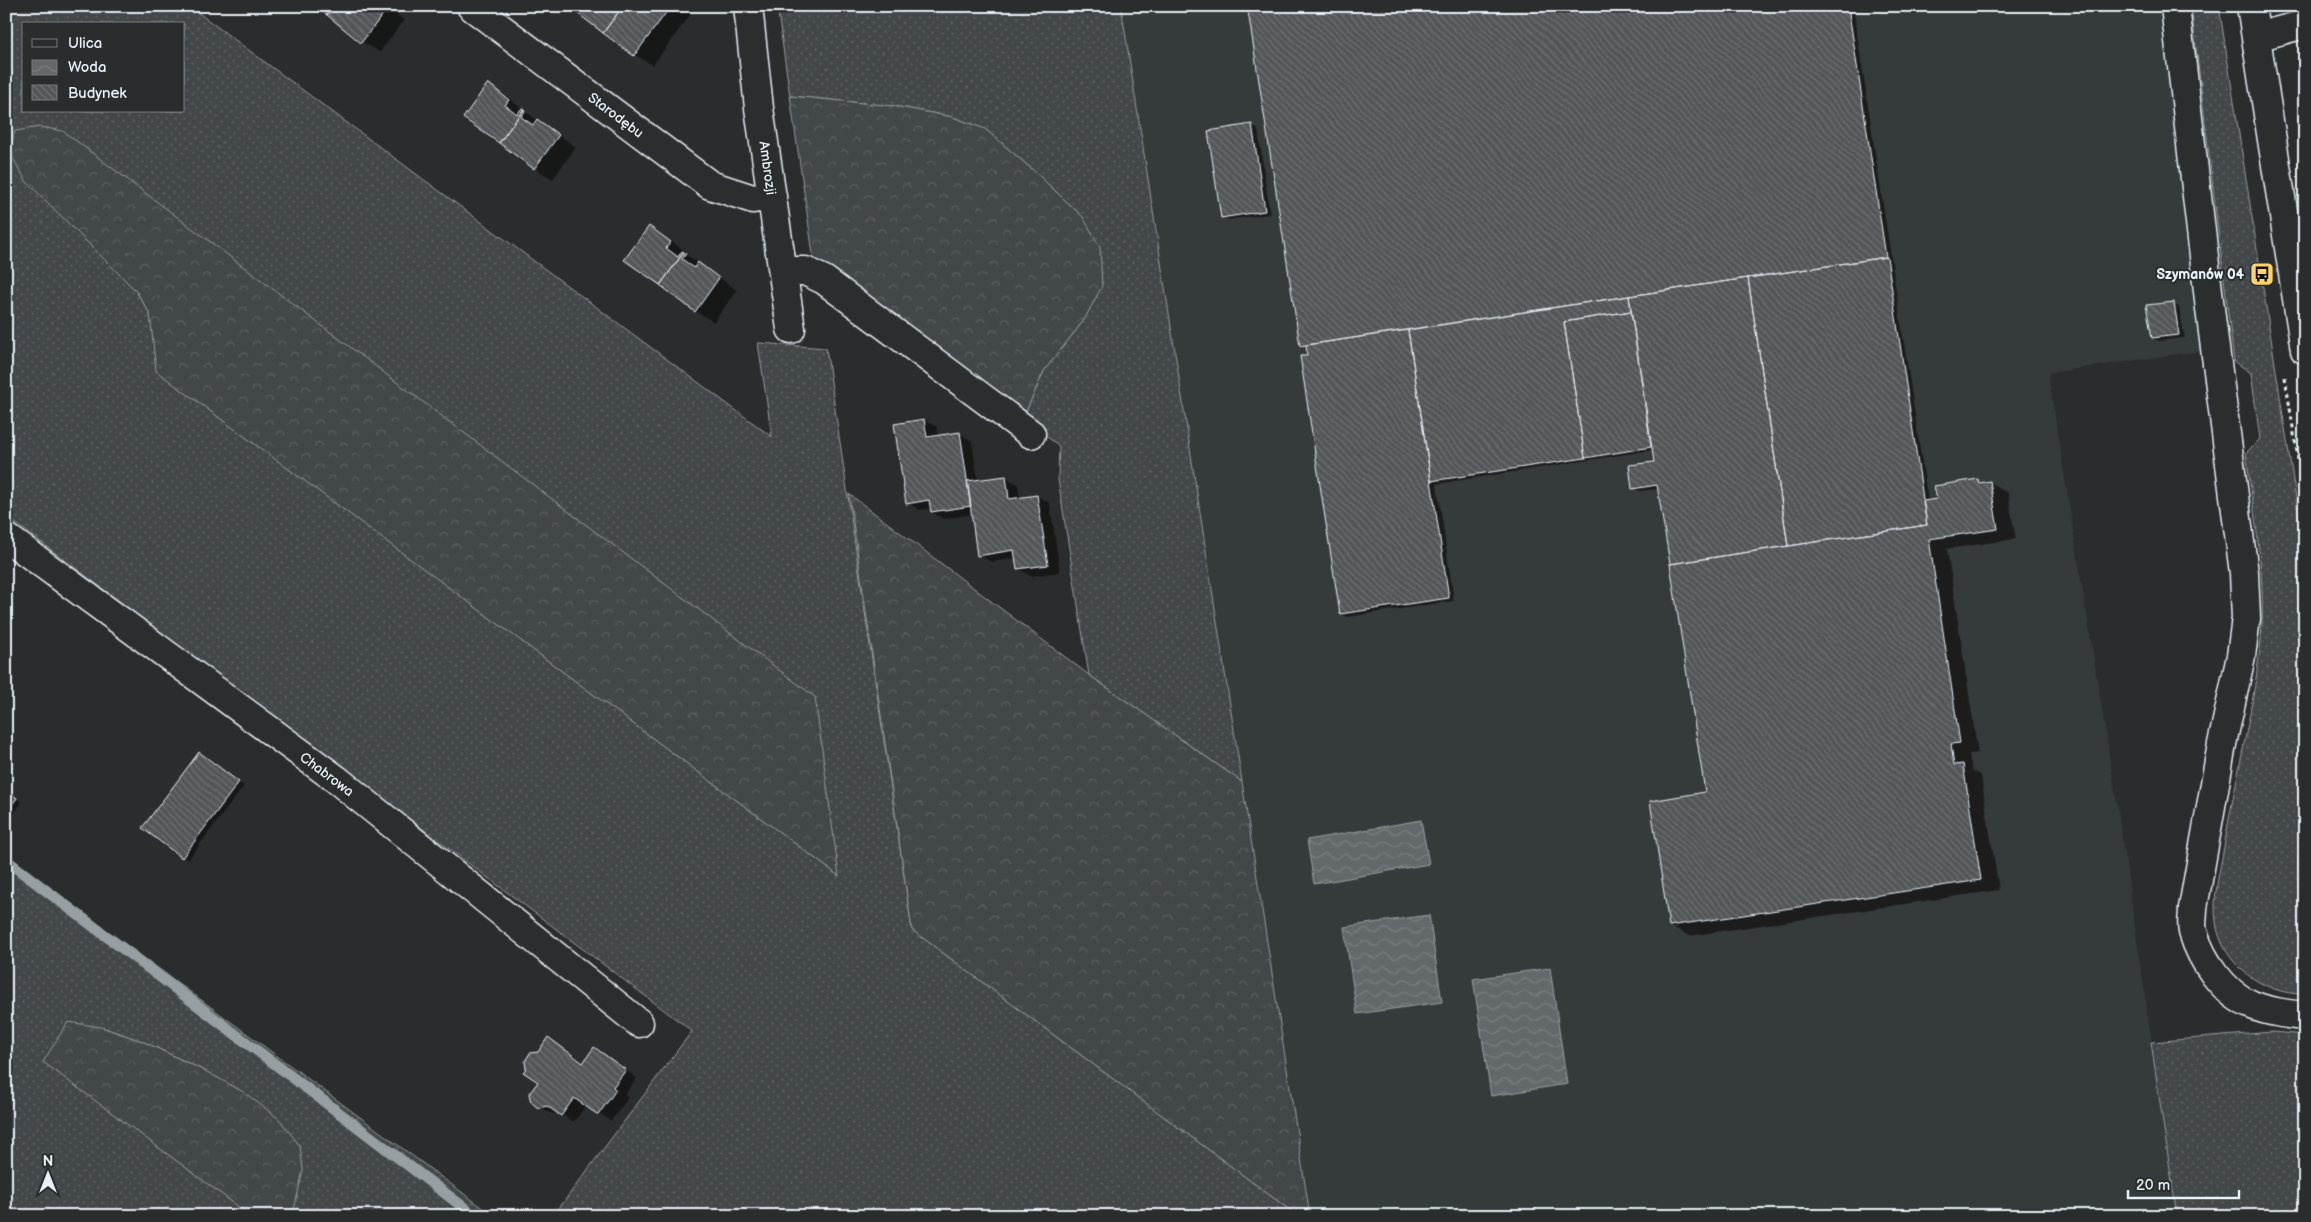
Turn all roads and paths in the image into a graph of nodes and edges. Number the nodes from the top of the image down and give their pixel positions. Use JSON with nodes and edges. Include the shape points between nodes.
{"nodes":[{"id":1,"x":472,"y":6,"type":"edge"},
{"id":2,"x":748,"y":6,"type":"edge"},
{"id":3,"x":2175,"y":6,"type":"edge"},
{"id":4,"x":2251,"y":6,"type":"edge"},
{"id":5,"x":2305,"y":24,"type":"edge"},
{"id":6,"x":2256,"y":37,"type":"junction"},
{"id":7,"x":772,"y":196,"type":"junction"},
{"id":8,"x":784,"y":271,"type":"junction"},
{"id":9,"x":791,"y":328,"type":"dead end"},
{"id":10,"x":2305,"y":350,"type":"edge"},
{"id":11,"x":1031,"y":434,"type":"dead end"},
{"id":12,"x":6,"y":536,"type":"edge"},
{"id":13,"x":2305,"y":1016,"type":"edge"},
{"id":14,"x":639,"y":1023,"type":"dead end"}],
"edges":[{"from":1,"to":7,"type":"street","name":"Starodębu","via":[[710,185],[753,198]]},
{"from":2,"to":7,"type":"street","name":"Ambrozji"},
{"from":3,"to":13,"type":"street","via":[[2210,317],[2244,573],[2246,618],[2193,908],[2193,930],[2213,972],[2228,990],[2250,1005],[2281,1014]]},
{"from":4,"to":6,"type":"street"},
{"from":5,"to":6,"type":"street"},
{"from":6,"to":10,"type":"street"},
{"from":7,"to":8,"type":"street","name":"Ambrozji"},
{"from":8,"to":9,"type":"street","name":"Ambrozji"},
{"from":8,"to":11,"type":"street","via":[[805,271],[824,280]]},
{"from":12,"to":14,"type":"street","name":"Chabrowa","via":[[336,779]]}]}
